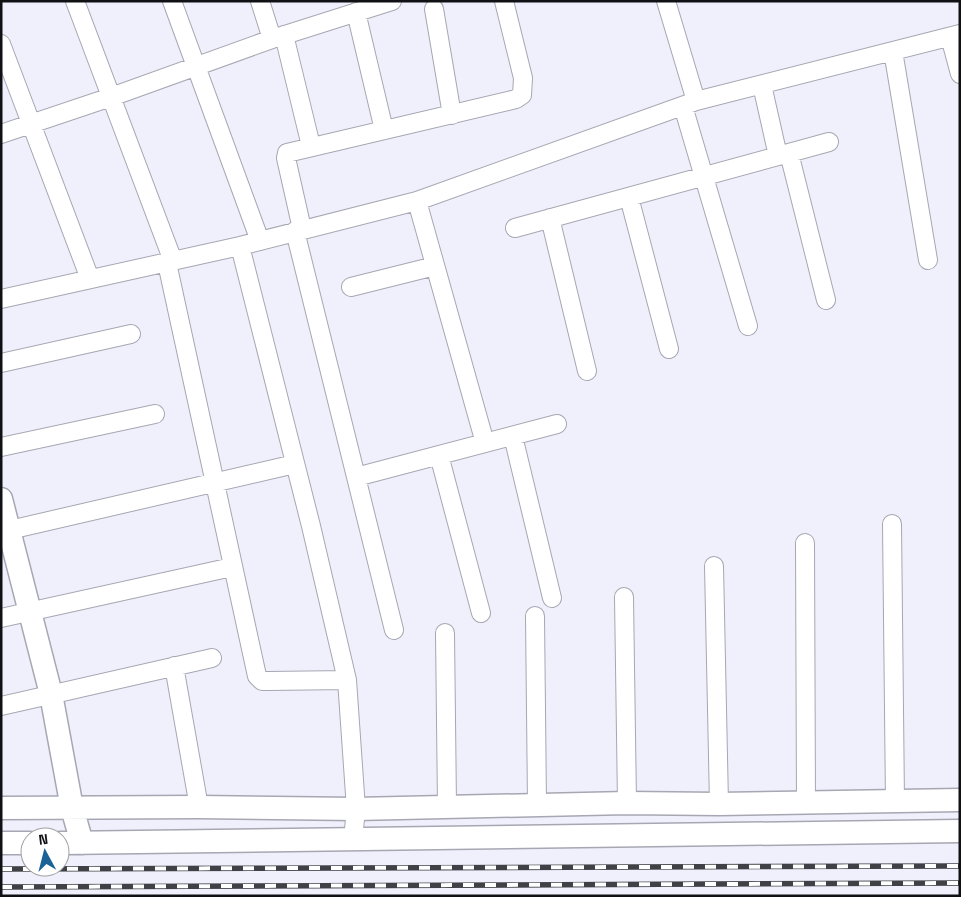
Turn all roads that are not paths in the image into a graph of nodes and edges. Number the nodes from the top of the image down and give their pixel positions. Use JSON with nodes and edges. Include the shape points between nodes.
{"nodes":[{"id":1,"x":75,"y":1,"type":"edge"},
{"id":2,"x":172,"y":1,"type":"edge"},
{"id":3,"x":260,"y":1,"type":"edge"},
{"id":4,"x":392,"y":1,"type":"edge"},
{"id":5,"x":504,"y":1,"type":"edge"},
{"id":6,"x":666,"y":1,"type":"edge"},
{"id":7,"x":359,"y":8,"type":"edge"},
{"id":8,"x":434,"y":9,"type":"dead end"},
{"id":9,"x":955,"y":35,"type":"edge"},
{"id":10,"x":278,"y":37,"type":"junction"},
{"id":11,"x":1,"y":44,"type":"edge"},
{"id":12,"x":893,"y":51,"type":"junction"},
{"id":13,"x":195,"y":65,"type":"junction"},
{"id":14,"x":960,"y":74,"type":"edge"},
{"id":15,"x":762,"y":85,"type":"junction"},
{"id":16,"x":111,"y":97,"type":"junction"},
{"id":17,"x":689,"y":104,"type":"junction"},
{"id":18,"x":452,"y":115,"type":"junction"},
{"id":19,"x":32,"y":124,"type":"junction"},
{"id":20,"x":384,"y":130,"type":"junction"},
{"id":21,"x":1,"y":134,"type":"edge"},
{"id":22,"x":829,"y":142,"type":"dead end"},
{"id":23,"x":310,"y":146,"type":"junction"},
{"id":24,"x":783,"y":155,"type":"junction"},
{"id":25,"x":704,"y":176,"type":"junction"},
{"id":26,"x":629,"y":197,"type":"junction"},
{"id":27,"x":418,"y":201,"type":"junction"},
{"id":28,"x":550,"y":218,"type":"junction"},
{"id":29,"x":515,"y":228,"type":"dead end"},
{"id":30,"x":298,"y":230,"type":"junction"},
{"id":31,"x":260,"y":240,"type":"junction"},
{"id":32,"x":240,"y":246,"type":"junction"},
{"id":33,"x":928,"y":260,"type":"dead end"},
{"id":34,"x":170,"y":262,"type":"junction"},
{"id":35,"x":435,"y":266,"type":"junction"},
{"id":36,"x":90,"y":279,"type":"junction"},
{"id":37,"x":351,"y":287,"type":"dead end"},
{"id":38,"x":3,"y":294,"type":"edge"},
{"id":39,"x":826,"y":300,"type":"dead end"},
{"id":40,"x":748,"y":326,"type":"dead end"},
{"id":41,"x":131,"y":334,"type":"dead end"},
{"id":42,"x":669,"y":349,"type":"dead end"},
{"id":43,"x":1,"y":363,"type":"edge"},
{"id":44,"x":587,"y":371,"type":"dead end"},
{"id":45,"x":155,"y":414,"type":"dead end"},
{"id":46,"x":557,"y":424,"type":"dead end"},
{"id":47,"x":513,"y":436,"type":"junction"},
{"id":48,"x":485,"y":443,"type":"junction"},
{"id":49,"x":1,"y":447,"type":"edge"},
{"id":50,"x":439,"y":455,"type":"junction"},
{"id":51,"x":295,"y":464,"type":"junction"},
{"id":52,"x":356,"y":477,"type":"junction"},
{"id":53,"x":214,"y":482,"type":"junction"},
{"id":54,"x":1,"y":499,"type":"edge"},
{"id":55,"x":892,"y":524,"type":"dead end"},
{"id":56,"x":5,"y":531,"type":"edge"},
{"id":57,"x":805,"y":543,"type":"dead end"},
{"id":58,"x":714,"y":566,"type":"dead end"},
{"id":59,"x":232,"y":567,"type":"junction"},
{"id":60,"x":624,"y":597,"type":"dead end"},
{"id":61,"x":552,"y":598,"type":"dead end"},
{"id":62,"x":29,"y":612,"type":"junction"},
{"id":63,"x":481,"y":613,"type":"dead end"},
{"id":64,"x":535,"y":616,"type":"dead end"},
{"id":65,"x":1,"y":618,"type":"edge"},
{"id":66,"x":394,"y":630,"type":"dead end"},
{"id":67,"x":445,"y":633,"type":"dead end"},
{"id":68,"x":212,"y":658,"type":"dead end"},
{"id":69,"x":174,"y":666,"type":"junction"},
{"id":70,"x":347,"y":680,"type":"junction"},
{"id":71,"x":52,"y":694,"type":"junction"},
{"id":72,"x":1,"y":706,"type":"edge"},
{"id":73,"x":960,"y":800,"type":"edge"},
{"id":74,"x":895,"y":802,"type":"junction"},
{"id":75,"x":627,"y":803,"type":"junction"},
{"id":76,"x":806,"y":803,"type":"junction"},
{"id":77,"x":537,"y":804,"type":"junction"},
{"id":78,"x":719,"y":804,"type":"junction"},
{"id":79,"x":446,"y":806,"type":"junction"},
{"id":80,"x":199,"y":807,"type":"junction"},
{"id":81,"x":1,"y":808,"type":"edge"},
{"id":82,"x":72,"y":808,"type":"junction"},
{"id":83,"x":356,"y":809,"type":"junction"},
{"id":84,"x":960,"y":831,"type":"edge"},
{"id":85,"x":353,"y":839,"type":"junction"},
{"id":86,"x":1,"y":843,"type":"edge"},
{"id":87,"x":20,"y":843,"type":"edge"},
{"id":88,"x":71,"y":843,"type":"edge"}],
"edges":[{"from":1,"to":16,"type":"street"},
{"from":2,"to":13,"type":"street"},
{"from":3,"to":10,"type":"street"},
{"from":4,"to":7,"type":"street"},
{"from":5,"to":18,"type":"street","via":[[523,78],[522,95]]},
{"from":6,"to":17,"type":"street"},
{"from":7,"to":10,"type":"street"},
{"from":7,"to":20,"type":"street"},
{"from":8,"to":18,"type":"street"},
{"from":9,"to":12,"type":"street"},
{"from":9,"to":14,"type":"street"},
{"from":10,"to":13,"type":"street"},
{"from":10,"to":23,"type":"street"},
{"from":11,"to":19,"type":"street"},
{"from":12,"to":15,"type":"street"},
{"from":12,"to":33,"type":"street"},
{"from":13,"to":16,"type":"street"},
{"from":13,"to":31,"type":"street"},
{"from":15,"to":17,"type":"street"},
{"from":15,"to":24,"type":"street"},
{"from":16,"to":19,"type":"street"},
{"from":16,"to":34,"type":"street"},
{"from":17,"to":25,"type":"street"},
{"from":17,"to":27,"type":"street"},
{"from":18,"to":20,"type":"street"},
{"from":19,"to":21,"type":"street"},
{"from":19,"to":36,"type":"street"},
{"from":20,"to":23,"type":"street"},
{"from":22,"to":24,"type":"street"},
{"from":23,"to":30,"type":"street","via":[[291,151],[286,158]]},
{"from":24,"to":25,"type":"street"},
{"from":24,"to":39,"type":"street"},
{"from":25,"to":26,"type":"street"},
{"from":25,"to":40,"type":"street"},
{"from":26,"to":28,"type":"street"},
{"from":26,"to":42,"type":"street"},
{"from":27,"to":30,"type":"street"},
{"from":27,"to":35,"type":"street"},
{"from":28,"to":29,"type":"street"},
{"from":28,"to":44,"type":"street"},
{"from":30,"to":31,"type":"street"},
{"from":30,"to":52,"type":"street"},
{"from":31,"to":32,"type":"street"},
{"from":32,"to":34,"type":"street"},
{"from":32,"to":51,"type":"street"},
{"from":34,"to":36,"type":"street"},
{"from":34,"to":53,"type":"street"},
{"from":35,"to":37,"type":"street"},
{"from":35,"to":48,"type":"street"},
{"from":36,"to":38,"type":"street"},
{"from":41,"to":43,"type":"street"},
{"from":45,"to":49,"type":"street"},
{"from":46,"to":47,"type":"street"},
{"from":47,"to":48,"type":"street"},
{"from":47,"to":61,"type":"street"},
{"from":48,"to":50,"type":"street"},
{"from":50,"to":52,"type":"street"},
{"from":50,"to":63,"type":"street"},
{"from":51,"to":53,"type":"street"},
{"from":51,"to":70,"type":"street"},
{"from":52,"to":66,"type":"street"},
{"from":53,"to":56,"type":"street"},
{"from":53,"to":59,"type":"street"},
{"from":54,"to":56,"type":"street"},
{"from":55,"to":74,"type":"street"},
{"from":56,"to":62,"type":"street"},
{"from":57,"to":76,"type":"street"},
{"from":58,"to":78,"type":"street"},
{"from":59,"to":62,"type":"street"},
{"from":59,"to":70,"type":"street","via":[[257,676],[262,681]]},
{"from":60,"to":75,"type":"street"},
{"from":62,"to":65,"type":"street"},
{"from":62,"to":71,"type":"street"},
{"from":64,"to":77,"type":"street"},
{"from":67,"to":79,"type":"street"},
{"from":68,"to":69,"type":"street"},
{"from":69,"to":71,"type":"street"},
{"from":69,"to":80,"type":"street"},
{"from":70,"to":83,"type":"street"},
{"from":71,"to":72,"type":"street"},
{"from":71,"to":82,"type":"street"},
{"from":73,"to":74,"type":"street"},
{"from":74,"to":76,"type":"street"},
{"from":75,"to":77,"type":"street"},
{"from":75,"to":78,"type":"street"},
{"from":76,"to":78,"type":"street"},
{"from":77,"to":79,"type":"street"},
{"from":79,"to":83,"type":"street"},
{"from":80,"to":82,"type":"street"},
{"from":80,"to":83,"type":"street"},
{"from":81,"to":82,"type":"street"},
{"from":82,"to":88,"type":"street"},
{"from":83,"to":85,"type":"street"},
{"from":84,"to":85,"type":"street"},
{"from":85,"to":88,"type":"street"},
{"from":86,"to":87,"type":"street"}]}
